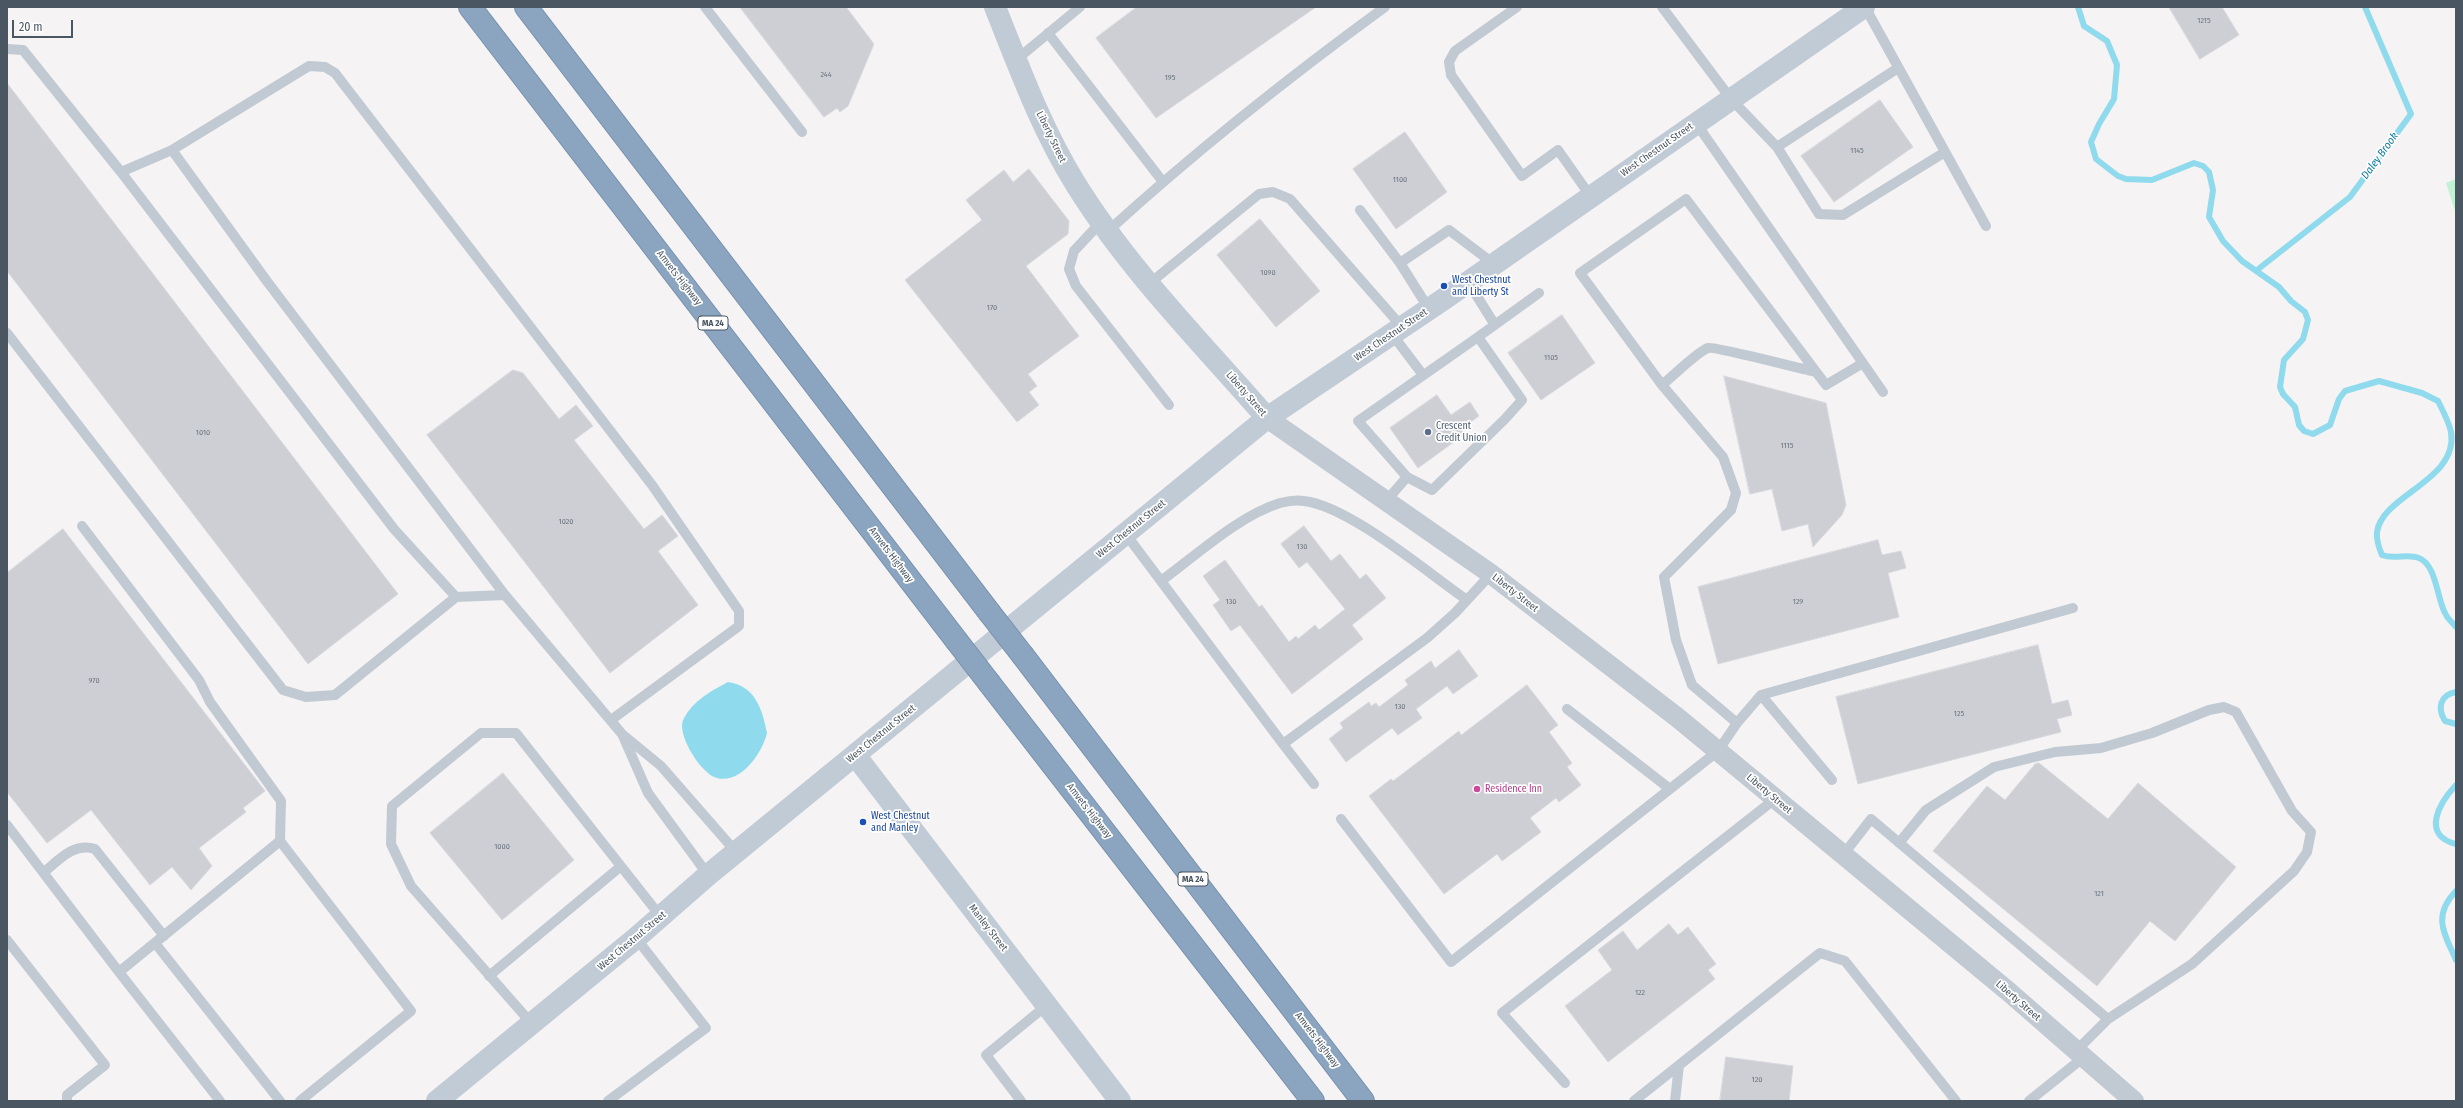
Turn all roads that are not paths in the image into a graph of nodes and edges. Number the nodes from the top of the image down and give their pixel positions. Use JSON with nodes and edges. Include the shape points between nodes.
{"nodes":[{"id":1,"x":470,"y":7,"type":"edge"},
{"id":2,"x":526,"y":7,"type":"edge"},
{"id":3,"x":705,"y":7,"type":"edge"},
{"id":4,"x":995,"y":7,"type":"edge"},
{"id":5,"x":1080,"y":7,"type":"edge"},
{"id":6,"x":1385,"y":7,"type":"edge"},
{"id":7,"x":1517,"y":7,"type":"edge"},
{"id":8,"x":1662,"y":7,"type":"edge"},
{"id":9,"x":1864,"y":7,"type":"edge"},
{"id":10,"x":1048,"y":33,"type":"junction"},
{"id":11,"x":7,"y":49,"type":"edge"},
{"id":12,"x":1016,"y":60,"type":"junction"},
{"id":13,"x":1898,"y":68,"type":"junction"},
{"id":14,"x":1731,"y":99,"type":"junction"},
{"id":15,"x":1696,"y":123,"type":"junction"},
{"id":16,"x":802,"y":132,"type":"dead end"},
{"id":17,"x":1777,"y":147,"type":"junction"},
{"id":18,"x":172,"y":150,"type":"junction"},
{"id":19,"x":1945,"y":152,"type":"junction"},
{"id":20,"x":121,"y":172,"type":"junction"},
{"id":21,"x":1163,"y":182,"type":"junction"},
{"id":22,"x":1590,"y":197,"type":"junction"},
{"id":23,"x":1360,"y":210,"type":"dead end"},
{"id":24,"x":1986,"y":226,"type":"dead end"},
{"id":25,"x":1105,"y":227,"type":"junction"},
{"id":26,"x":1400,"y":263,"type":"junction"},
{"id":27,"x":1494,"y":264,"type":"junction"},
{"id":28,"x":1468,"y":282,"type":"junction"},
{"id":29,"x":1150,"y":283,"type":"junction"},
{"id":30,"x":1540,"y":293,"type":"dead end"},
{"id":31,"x":1429,"y":309,"type":"junction"},
{"id":32,"x":1495,"y":325,"type":"junction"},
{"id":33,"x":1397,"y":331,"type":"junction"},
{"id":34,"x":7,"y":333,"type":"edge"},
{"id":35,"x":1478,"y":337,"type":"junction"},
{"id":36,"x":1863,"y":363,"type":"junction"},
{"id":37,"x":1816,"y":372,"type":"junction"},
{"id":38,"x":1424,"y":375,"type":"junction"},
{"id":39,"x":1662,"y":385,"type":"junction"},
{"id":40,"x":1883,"y":392,"type":"dead end"},
{"id":41,"x":1169,"y":405,"type":"dead end"},
{"id":42,"x":1267,"y":418,"type":"junction"},
{"id":43,"x":1407,"y":477,"type":"junction"},
{"id":44,"x":1386,"y":501,"type":"junction"},
{"id":45,"x":82,"y":526,"type":"dead end"},
{"id":46,"x":1125,"y":534,"type":"junction"},
{"id":47,"x":1491,"y":574,"type":"junction"},
{"id":48,"x":1161,"y":581,"type":"junction"},
{"id":49,"x":505,"y":595,"type":"junction"},
{"id":50,"x":456,"y":597,"type":"junction"},
{"id":51,"x":1466,"y":600,"type":"junction"},
{"id":52,"x":2073,"y":608,"type":"dead end"},
{"id":53,"x":1761,"y":695,"type":"junction"},
{"id":54,"x":1567,"y":709,"type":"dead end"},
{"id":55,"x":611,"y":720,"type":"junction"},
{"id":56,"x":1737,"y":723,"type":"junction"},
{"id":57,"x":622,"y":734,"type":"junction"},
{"id":58,"x":1283,"y":744,"type":"junction"},
{"id":59,"x":1718,"y":751,"type":"junction"},
{"id":60,"x":854,"y":755,"type":"junction"},
{"id":61,"x":1832,"y":780,"type":"dead end"},
{"id":62,"x":1314,"y":784,"type":"dead end"},
{"id":63,"x":1670,"y":789,"type":"junction"},
{"id":64,"x":1775,"y":799,"type":"junction"},
{"id":65,"x":1341,"y":820,"type":"dead end"},
{"id":66,"x":7,"y":825,"type":"edge"},
{"id":67,"x":280,"y":841,"type":"junction"},
{"id":68,"x":1899,"y":843,"type":"junction"},
{"id":69,"x":736,"y":852,"type":"junction"},
{"id":70,"x":1843,"y":855,"type":"junction"},
{"id":71,"x":620,"y":867,"type":"junction"},
{"id":72,"x":44,"y":872,"type":"junction"},
{"id":73,"x":708,"y":875,"type":"junction"},
{"id":74,"x":661,"y":917,"type":"junction"},
{"id":75,"x":164,"y":936,"type":"junction"},
{"id":76,"x":636,"y":938,"type":"junction"},
{"id":77,"x":7,"y":940,"type":"edge"},
{"id":78,"x":155,"y":943,"type":"junction"},
{"id":79,"x":119,"y":972,"type":"junction"},
{"id":80,"x":489,"y":976,"type":"junction"},
{"id":81,"x":1047,"y":1005,"type":"junction"},
{"id":82,"x":2108,"y":1019,"type":"junction"},
{"id":83,"x":532,"y":1024,"type":"junction"},
{"id":84,"x":2080,"y":1054,"type":"junction"},
{"id":85,"x":1679,"y":1065,"type":"junction"},
{"id":86,"x":1565,"y":1083,"type":"dead end"},
{"id":87,"x":67,"y":1101,"type":"edge"},
{"id":88,"x":220,"y":1101,"type":"edge"},
{"id":89,"x":280,"y":1101,"type":"edge"},
{"id":90,"x":300,"y":1101,"type":"edge"},
{"id":91,"x":437,"y":1101,"type":"edge"},
{"id":92,"x":608,"y":1101,"type":"edge"},
{"id":93,"x":1020,"y":1101,"type":"edge"},
{"id":94,"x":1120,"y":1101,"type":"edge"},
{"id":95,"x":1313,"y":1101,"type":"edge"},
{"id":96,"x":1363,"y":1101,"type":"edge"},
{"id":97,"x":1634,"y":1101,"type":"edge"},
{"id":98,"x":1675,"y":1101,"type":"edge"},
{"id":99,"x":1956,"y":1101,"type":"edge"},
{"id":100,"x":2029,"y":1101,"type":"edge"},
{"id":101,"x":2134,"y":1101,"type":"edge"}],
"edges":[{"from":1,"to":95,"type":"highway","name":"Amvets Highway","number":"MA 24","bridge":true},
{"from":2,"to":96,"type":"highway","name":"Amvets Highway","number":"MA 24","bridge":true},
{"from":3,"to":16,"type":"lane"},
{"from":4,"to":12,"type":"main road","name":"Liberty Street"},
{"from":5,"to":10,"type":"lane"},
{"from":6,"to":21,"type":"lane","via":[[1297,71]]},
{"from":7,"to":22,"type":"lane","via":[[1455,51],[1449,62],[1451,75],[1522,176],[1558,150]]},
{"from":8,"to":14,"type":"lane"},
{"from":9,"to":13,"type":"lane"},
{"from":9,"to":14,"type":"main road","name":"West Chestnut Street"},
{"from":10,"to":12,"type":"lane"},
{"from":10,"to":21,"type":"lane"},
{"from":11,"to":20,"type":"lane","via":[[23,50]]},
{"from":12,"to":25,"type":"main road","name":"Liberty Street","via":[[1052,142]]},
{"from":13,"to":17,"type":"lane"},
{"from":13,"to":19,"type":"lane"},
{"from":14,"to":15,"type":"main road","name":"West Chestnut Street"},
{"from":14,"to":17,"type":"lane"},
{"from":15,"to":22,"type":"main road","name":"West Chestnut Street"},
{"from":15,"to":36,"type":"lane"},
{"from":17,"to":19,"type":"lane","via":[[1819,214],[1843,215]]},
{"from":18,"to":20,"type":"lane"},
{"from":18,"to":49,"type":"lane","via":[[266,280]]},
{"from":18,"to":55,"type":"lane","via":[[309,66],[325,67],[335,73],[652,485],[739,611],[739,626]]},
{"from":19,"to":24,"type":"lane"},
{"from":20,"to":50,"type":"lane","via":[[394,529]]},
{"from":21,"to":25,"type":"lane"},
{"from":22,"to":27,"type":"main road","name":"West Chestnut Street"},
{"from":23,"to":26,"type":"lane"},
{"from":25,"to":29,"type":"main road","name":"Liberty Street"},
{"from":25,"to":41,"type":"lane","via":[[1074,251],[1069,269],[1076,286]]},
{"from":26,"to":27,"type":"lane","via":[[1449,230]]},
{"from":26,"to":31,"type":"lane"},
{"from":27,"to":28,"type":"main road","name":"West Chestnut Street"},
{"from":28,"to":31,"type":"main road","name":"West Chestnut Street"},
{"from":28,"to":32,"type":"lane"},
{"from":29,"to":33,"type":"lane","via":[[1259,194],[1274,192],[1290,199]]},
{"from":29,"to":42,"type":"main road","name":"Liberty Street"},
{"from":30,"to":32,"type":"lane"},
{"from":31,"to":33,"type":"main road","name":"West Chestnut Street"},
{"from":32,"to":35,"type":"lane"},
{"from":33,"to":38,"type":"lane"},
{"from":33,"to":42,"type":"main road","name":"West Chestnut Street"},
{"from":34,"to":50,"type":"lane","via":[[283,690],[306,697],[335,696]]},
{"from":35,"to":38,"type":"lane"},
{"from":35,"to":43,"type":"lane","via":[[1522,400],[1432,490]]},
{"from":36,"to":37,"type":"lane","via":[[1826,385]]},
{"from":36,"to":40,"type":"lane"},
{"from":37,"to":39,"type":"lane","via":[[1721,348],[1708,348]]},
{"from":37,"to":39,"type":"lane","via":[[1686,199],[1580,273]]},
{"from":38,"to":43,"type":"lane","via":[[1358,421]]},
{"from":39,"to":56,"type":"lane","via":[[1723,457],[1736,493],[1731,510],[1664,577],[1676,640],[1692,685]]},
{"from":42,"to":44,"type":"street","name":"Liberty Street"},
{"from":42,"to":46,"type":"main road","name":"West Chestnut Street"},
{"from":43,"to":44,"type":"lane"},
{"from":44,"to":47,"type":"street","name":"Liberty Street"},
{"from":45,"to":67,"type":"lane","via":[[199,680],[210,702],[281,801]]},
{"from":46,"to":48,"type":"lane"},
{"from":46,"to":60,"type":"main road","name":"West Chestnut Street"},
{"from":47,"to":51,"type":"lane"},
{"from":47,"to":59,"type":"street","name":"Liberty Street"},
{"from":48,"to":51,"type":"lane","via":[[1252,516],[1280,504],[1303,500],[1326,507],[1358,523]]},
{"from":48,"to":58,"type":"lane"},
{"from":49,"to":50,"type":"lane"},
{"from":49,"to":55,"type":"lane"},
{"from":51,"to":58,"type":"lane","via":[[1427,638]]},
{"from":52,"to":53,"type":"lane"},
{"from":53,"to":56,"type":"lane"},
{"from":53,"to":61,"type":"lane"},
{"from":54,"to":63,"type":"lane"},
{"from":55,"to":57,"type":"lane"},
{"from":56,"to":59,"type":"lane"},
{"from":57,"to":69,"type":"lane","via":[[661,766]]},
{"from":57,"to":73,"type":"lane","via":[[648,793]]},
{"from":58,"to":62,"type":"lane"},
{"from":59,"to":63,"type":"lane"},
{"from":59,"to":64,"type":"street","name":"Liberty Street"},
{"from":60,"to":69,"type":"main road","name":"West Chestnut Street"},
{"from":60,"to":81,"type":"main road","name":"Manley Street"},
{"from":63,"to":65,"type":"lane","via":[[1451,962]]},
{"from":64,"to":70,"type":"street","name":"Liberty Street"},
{"from":64,"to":86,"type":"lane","via":[[1502,1013]]},
{"from":66,"to":72,"type":"lane"},
{"from":67,"to":75,"type":"lane"},
{"from":67,"to":90,"type":"lane","via":[[411,1011]]},
{"from":68,"to":70,"type":"lane","via":[[1871,820]]},
{"from":68,"to":82,"type":"lane"},
{"from":68,"to":82,"type":"lane","via":[[1926,810],[1994,767],[2055,752],[2101,748],[2152,733],[2209,710],[2224,707],[2236,712],[2292,811],[2311,832],[2307,852],[2294,871],[2192,964]]},
{"from":69,"to":73,"type":"main road","name":"West Chestnut Street"},
{"from":70,"to":84,"type":"street","name":"Liberty Street"},
{"from":71,"to":74,"type":"lane"},
{"from":71,"to":80,"type":"lane"},
{"from":71,"to":80,"type":"lane","via":[[516,733],[481,733],[392,806],[391,844],[411,886]]},
{"from":72,"to":75,"type":"lane","via":[[73,849],[85,846],[95,849]]},
{"from":72,"to":79,"type":"lane"},
{"from":73,"to":74,"type":"main road","name":"West Chestnut Street"},
{"from":74,"to":76,"type":"main road","name":"West Chestnut Street"},
{"from":75,"to":78,"type":"lane"},
{"from":76,"to":83,"type":"main road","name":"West Chestnut Street"},
{"from":76,"to":92,"type":"lane","via":[[706,1028]]},
{"from":77,"to":87,"type":"lane","via":[[105,1065],[67,1095]]},
{"from":78,"to":79,"type":"lane"},
{"from":78,"to":89,"type":"lane"},
{"from":79,"to":88,"type":"lane"},
{"from":80,"to":83,"type":"lane"},
{"from":81,"to":93,"type":"lane","via":[[986,1055]]},
{"from":81,"to":94,"type":"main road","name":"Manley Street"},
{"from":82,"to":84,"type":"lane"},
{"from":83,"to":91,"type":"main road","name":"West Chestnut Street"},
{"from":84,"to":100,"type":"lane"},
{"from":84,"to":101,"type":"street","name":"Liberty Street"},
{"from":85,"to":97,"type":"lane"},
{"from":85,"to":98,"type":"lane"},
{"from":85,"to":99,"type":"lane","via":[[1820,953],[1845,961]]}]}
